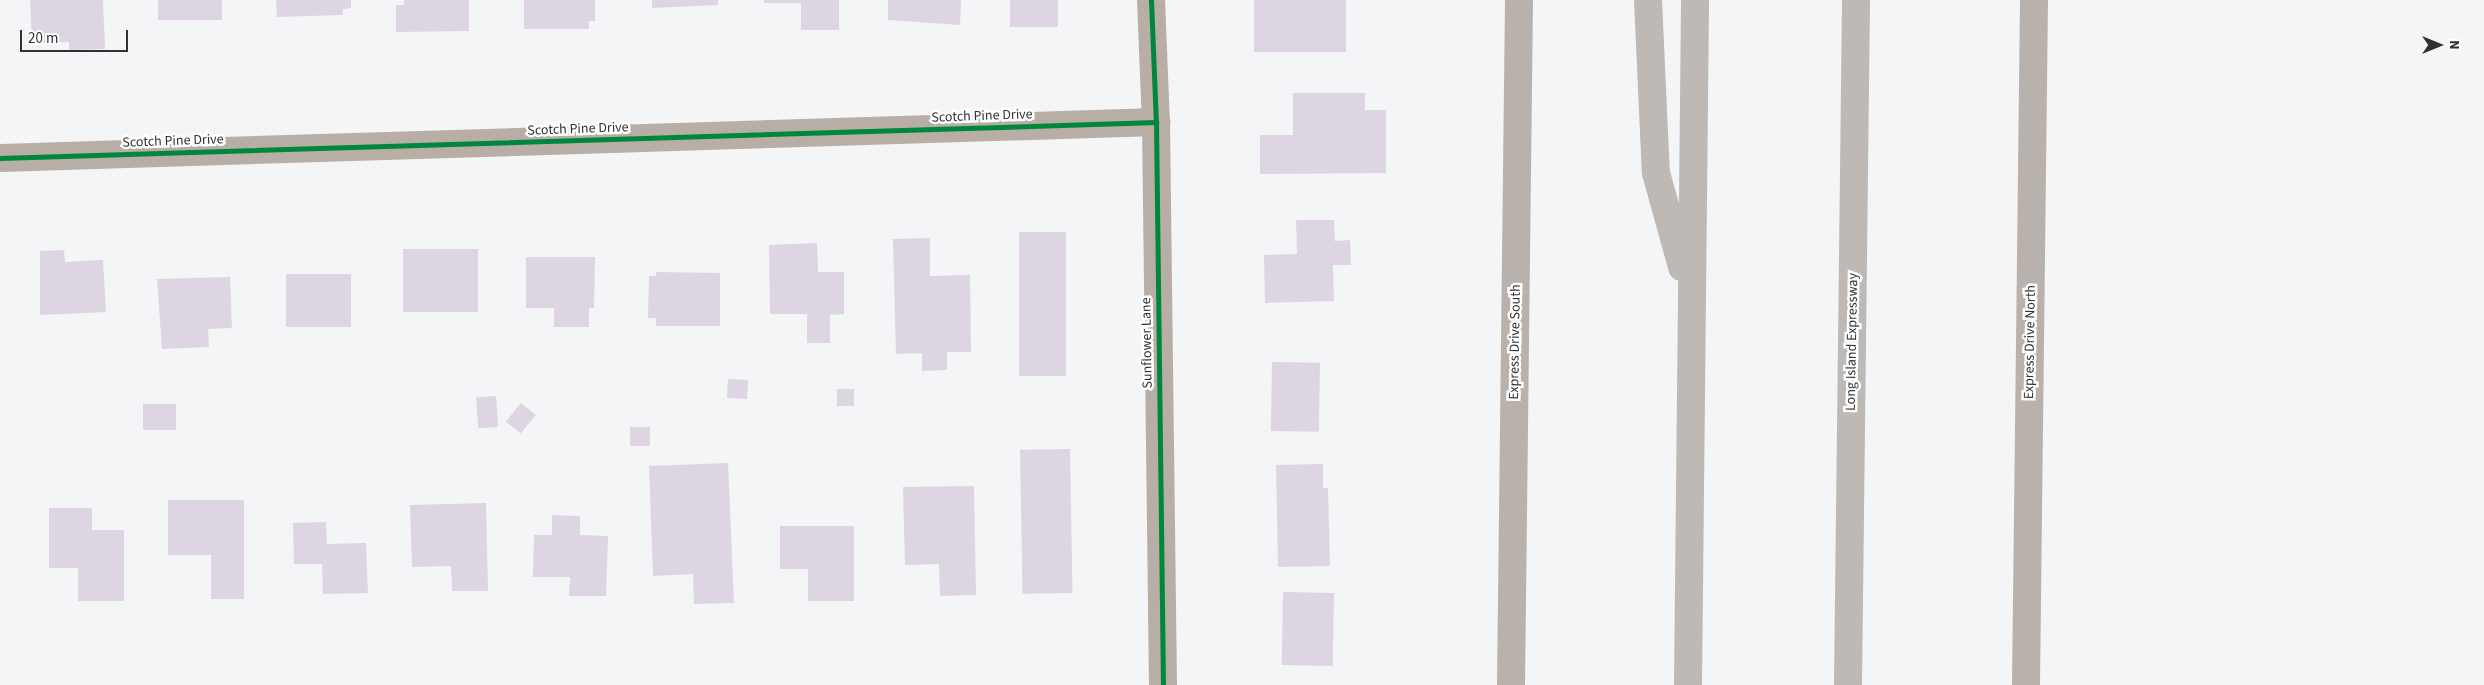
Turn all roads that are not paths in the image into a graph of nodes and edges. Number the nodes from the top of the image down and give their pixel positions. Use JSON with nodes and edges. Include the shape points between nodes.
{"nodes":[{"id":1,"x":1151,"y":0,"type":"edge"},
{"id":2,"x":1519,"y":0,"type":"edge"},
{"id":3,"x":1648,"y":0,"type":"edge"},
{"id":4,"x":1695,"y":0,"type":"edge"},
{"id":5,"x":1856,"y":0,"type":"edge"},
{"id":6,"x":2034,"y":0,"type":"edge"},
{"id":7,"x":1156,"y":122,"type":"junction"},
{"id":8,"x":0,"y":158,"type":"edge"},
{"id":9,"x":1691,"y":298,"type":"junction"},
{"id":10,"x":1163,"y":685,"type":"edge"},
{"id":11,"x":1511,"y":685,"type":"edge"},
{"id":12,"x":1688,"y":685,"type":"edge"},
{"id":13,"x":1848,"y":685,"type":"edge"},
{"id":14,"x":2026,"y":685,"type":"edge"}],
"edges":[{"from":1,"to":7,"type":"street","name":"Sunflower Lane"},
{"from":2,"to":11,"type":"main road","name":"Express Drive South"},
{"from":3,"to":9,"type":"highway","via":[[1656,173]]},
{"from":4,"to":9,"type":"highway"},
{"from":5,"to":13,"type":"highway","name":"Long Island Expressway"},
{"from":6,"to":14,"type":"main road","name":"Express Drive North"},
{"from":7,"to":8,"type":"street","name":"Scotch Pine Drive"},
{"from":7,"to":10,"type":"street","name":"Sunflower Lane"},
{"from":9,"to":12,"type":"highway"}]}
